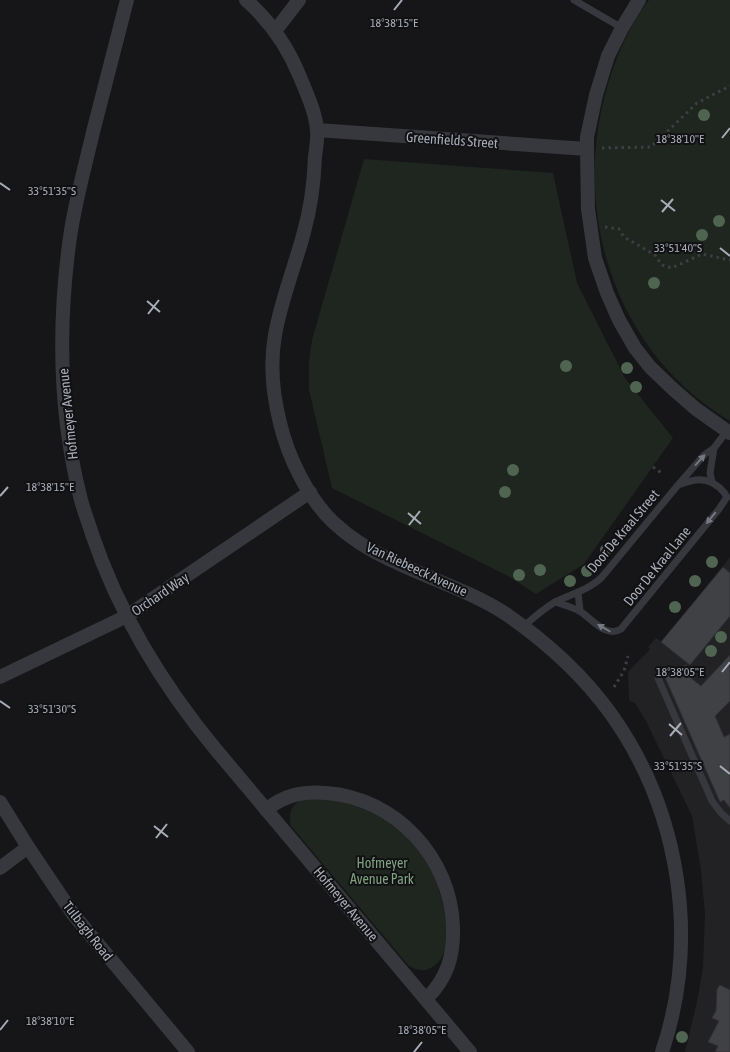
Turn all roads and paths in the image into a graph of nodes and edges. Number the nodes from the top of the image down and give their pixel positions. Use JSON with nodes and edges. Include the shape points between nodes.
{"nodes":[{"id":1,"x":127,"y":0,"type":"edge"},
{"id":2,"x":246,"y":0,"type":"edge"},
{"id":3,"x":299,"y":0,"type":"edge"},
{"id":4,"x":574,"y":0,"type":"edge"},
{"id":5,"x":638,"y":0,"type":"edge"},
{"id":6,"x":622,"y":28,"type":"junction"},
{"id":7,"x":275,"y":31,"type":"junction"},
{"id":8,"x":730,"y":86,"type":"edge"},
{"id":9,"x":317,"y":130,"type":"junction"},
{"id":10,"x":586,"y":149,"type":"junction"},
{"id":11,"x":590,"y":226,"type":"junction"},
{"id":12,"x":730,"y":260,"type":"edge"},
{"id":13,"x":728,"y":432,"type":"edge"},
{"id":14,"x":714,"y":448,"type":"junction"},
{"id":15,"x":653,"y":467,"type":"dead end"},
{"id":16,"x":663,"y":474,"type":"dead end"},
{"id":17,"x":712,"y":482,"type":"junction"},
{"id":18,"x":678,"y":485,"type":"junction"},
{"id":19,"x":310,"y":492,"type":"junction"},
{"id":20,"x":578,"y":592,"type":"junction"},
{"id":21,"x":555,"y":602,"type":"junction"},
{"id":22,"x":580,"y":611,"type":"junction"},
{"id":23,"x":128,"y":616,"type":"junction"},
{"id":24,"x":523,"y":627,"type":"junction"},
{"id":25,"x":628,"y":656,"type":"dead end"},
{"id":26,"x":0,"y":678,"type":"edge"},
{"id":27,"x":658,"y":678,"type":"dead end"},
{"id":28,"x":614,"y":687,"type":"dead end"},
{"id":29,"x":0,"y":802,"type":"edge"},
{"id":30,"x":266,"y":810,"type":"junction"},
{"id":31,"x":730,"y":821,"type":"edge"},
{"id":32,"x":28,"y":847,"type":"junction"},
{"id":33,"x":0,"y":868,"type":"edge"},
{"id":34,"x":426,"y":999,"type":"junction"},
{"id":35,"x":666,"y":1050,"type":"edge"},
{"id":36,"x":188,"y":1052,"type":"edge"},
{"id":37,"x":470,"y":1052,"type":"edge"}],
"edges":[{"from":1,"to":23,"type":"street","name":"Hofmeyer Avenue","via":[[70,237],[63,295],[63,366],[68,432],[80,498],[98,551]]},
{"from":2,"to":7,"type":"street","name":"Van Riebeeck Avenue"},
{"from":3,"to":7,"type":"street"},
{"from":4,"to":6,"type":"lane"},
{"from":5,"to":6,"type":"street"},
{"from":6,"to":10,"type":"street","via":[[601,75]]},
{"from":7,"to":9,"type":"street","name":"Van Riebeeck Avenue","via":[[295,65]]},
{"from":8,"to":10,"type":"path","via":[[698,103],[651,147]]},
{"from":9,"to":10,"type":"street","name":"Greenfields Street"},
{"from":9,"to":19,"type":"street","name":"Van Riebeeck Avenue","via":[[307,220],[280,312],[272,366],[275,402],[284,438]]},
{"from":10,"to":11,"type":"street"},
{"from":11,"to":12,"type":"path","via":[[619,229],[624,237],[655,255],[662,265],[672,268],[702,254]]},
{"from":11,"to":13,"type":"street","via":[[595,258],[607,293],[635,348],[673,390]]},
{"from":13,"to":14,"type":"lane","name":"Door De Kraal Street"},
{"from":14,"to":17,"type":"lane","via":[[710,473]]},
{"from":18,"to":14,"type":"lane","name":"Door De Kraal Street","one_way":true},
{"from":15,"to":16,"type":"path"},
{"from":17,"to":18,"type":"lane","via":[[699,479]]},
{"from":17,"to":22,"type":"lane","name":"Door De Kraal Lane","one_way":true,"via":[[726,493],[726,500],[621,629],[608,632]]},
{"from":18,"to":20,"type":"lane","name":"Door De Kraal Street","via":[[602,578]]},
{"from":19,"to":23,"type":"street","name":"Orchard Way"},
{"from":19,"to":24,"type":"street","name":"Van Riebeeck Avenue","via":[[336,525],[370,549],[485,602]]},
{"from":20,"to":21,"type":"lane","name":"Door De Kraal Street"},
{"from":20,"to":22,"type":"lane"},
{"from":21,"to":22,"type":"lane","name":"Door De Kraal Lane"},
{"from":21,"to":24,"type":"lane","name":"Door De Kraal Street"},
{"from":23,"to":26,"type":"street","name":"Orchard Way"},
{"from":23,"to":30,"type":"street","name":"Hofmeyer Avenue","via":[[150,660],[184,710]]},
{"from":24,"to":35,"type":"street","name":"Van Riebeeck Avenue","via":[[576,672],[610,713],[641,763],[664,819],[677,878],[682,931],[675,1002]]},
{"from":25,"to":28,"type":"path","via":[[624,671]]},
{"from":27,"to":31,"type":"lane","via":[[712,801]]},
{"from":29,"to":32,"type":"street","name":"Tulbagh Road"},
{"from":30,"to":34,"type":"street","name":"Hofmeyer Avenue"},
{"from":30,"to":34,"type":"street","via":[[287,796],[298,793],[335,794],[371,804],[388,813],[417,837],[445,883],[453,936],[447,971]]},
{"from":32,"to":33,"type":"street"},
{"from":32,"to":36,"type":"street","name":"Tulbagh Road","via":[[74,914]]},
{"from":34,"to":37,"type":"street","name":"Hofmeyer Avenue"}]}
